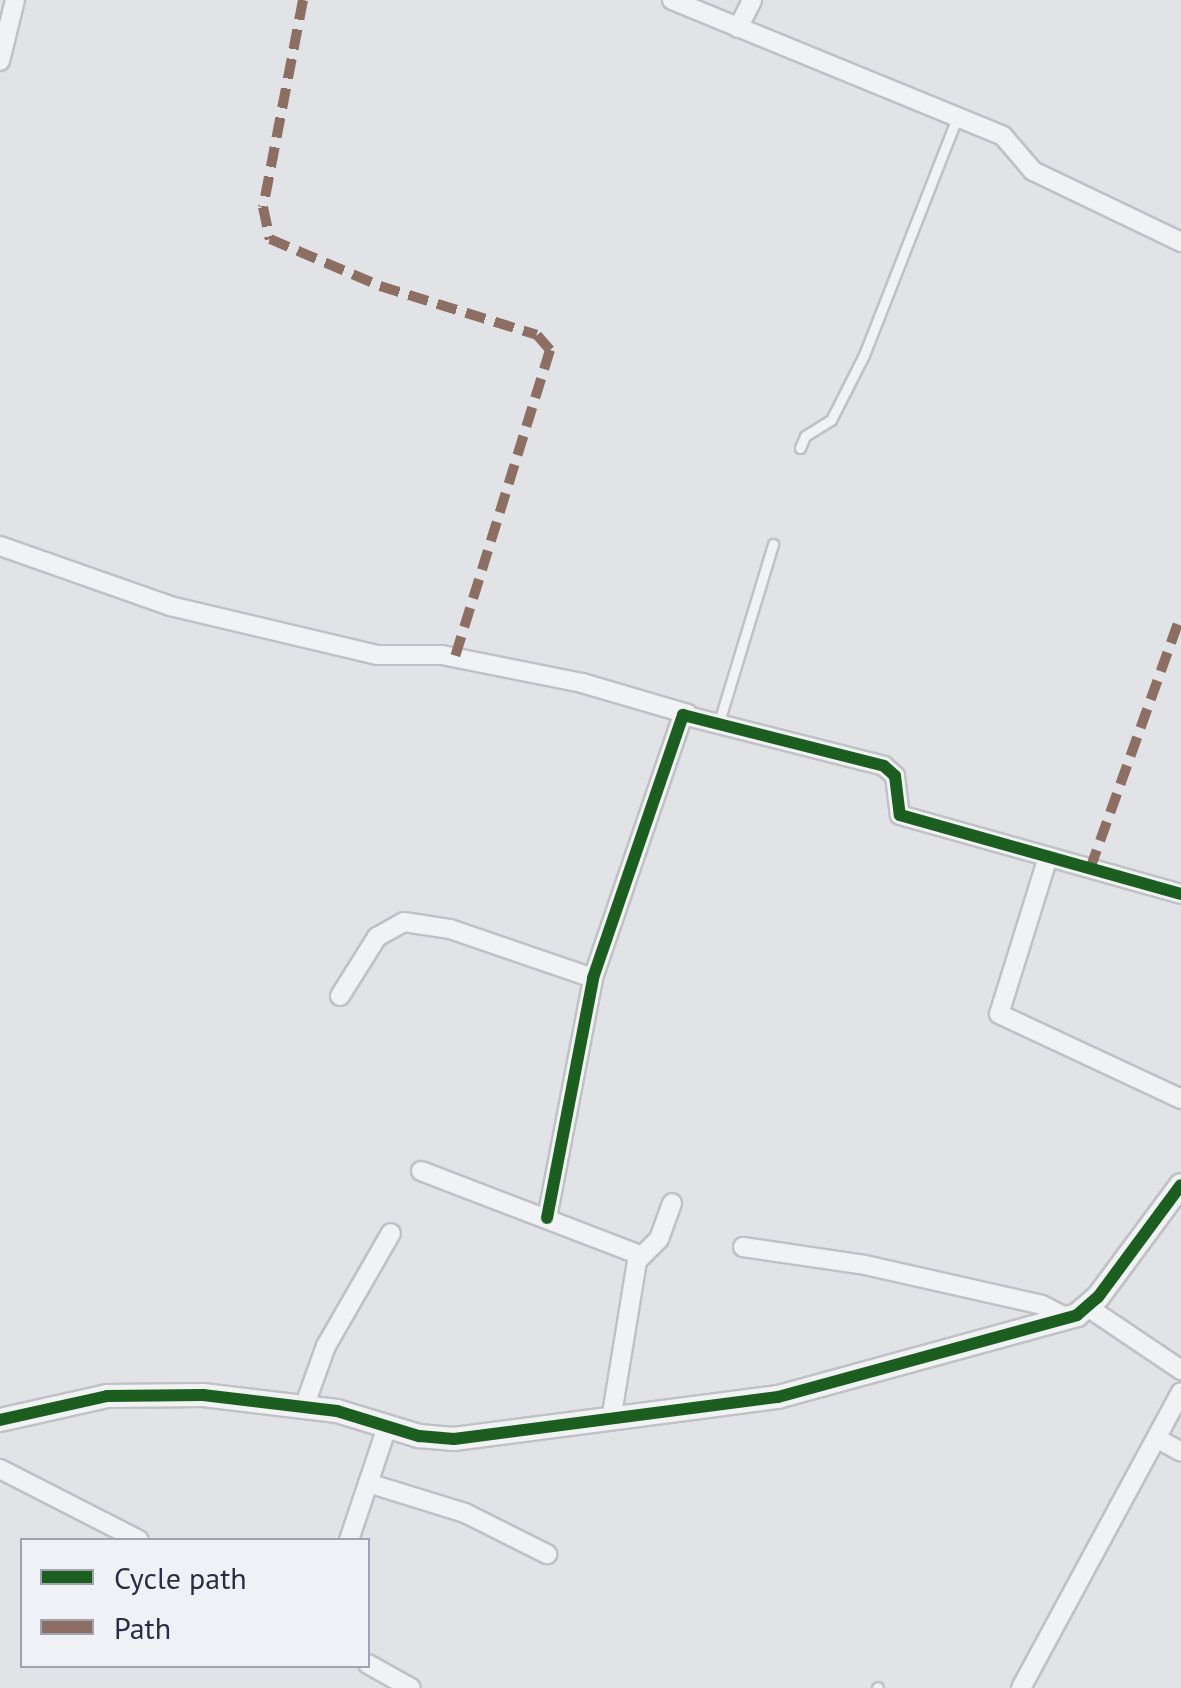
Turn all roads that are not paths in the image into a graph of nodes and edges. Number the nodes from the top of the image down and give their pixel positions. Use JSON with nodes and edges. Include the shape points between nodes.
{"nodes":[{"id":1,"x":15,"y":0,"type":"edge"},
{"id":2,"x":672,"y":0,"type":"edge"},
{"id":3,"x":752,"y":0,"type":"edge"},
{"id":4,"x":738,"y":28,"type":"junction"},
{"id":5,"x":1,"y":51,"type":"edge"},
{"id":6,"x":958,"y":115,"type":"junction"},
{"id":7,"x":1181,"y":242,"type":"edge"},
{"id":8,"x":800,"y":448,"type":"dead end"},
{"id":9,"x":773,"y":544,"type":"dead end"},
{"id":10,"x":0,"y":546,"type":"edge"},
{"id":11,"x":688,"y":714,"type":"junction"},
{"id":12,"x":719,"y":722,"type":"junction"},
{"id":13,"x":1048,"y":857,"type":"junction"},
{"id":14,"x":1181,"y":894,"type":"edge"},
{"id":15,"x":592,"y":978,"type":"junction"},
{"id":16,"x":340,"y":996,"type":"dead end"},
{"id":17,"x":1181,"y":1099,"type":"edge"},
{"id":18,"x":421,"y":1171,"type":"dead end"},
{"id":19,"x":1181,"y":1186,"type":"edge"},
{"id":20,"x":672,"y":1203,"type":"dead end"},
{"id":21,"x":547,"y":1218,"type":"junction"},
{"id":22,"x":390,"y":1233,"type":"dead end"},
{"id":23,"x":743,"y":1247,"type":"dead end"},
{"id":24,"x":640,"y":1255,"type":"junction"},
{"id":25,"x":1089,"y":1308,"type":"junction"},
{"id":26,"x":1067,"y":1318,"type":"junction"},
{"id":27,"x":1181,"y":1370,"type":"edge"},
{"id":28,"x":1181,"y":1392,"type":"edge"},
{"id":29,"x":304,"y":1407,"type":"junction"},
{"id":30,"x":0,"y":1420,"type":"edge"},
{"id":31,"x":611,"y":1420,"type":"junction"},
{"id":32,"x":387,"y":1426,"type":"junction"},
{"id":33,"x":1158,"y":1439,"type":"junction"},
{"id":34,"x":1181,"y":1452,"type":"edge"},
{"id":35,"x":0,"y":1468,"type":"edge"},
{"id":36,"x":368,"y":1483,"type":"junction"},
{"id":37,"x":135,"y":1538,"type":"edge"},
{"id":38,"x":350,"y":1538,"type":"edge"},
{"id":39,"x":547,"y":1554,"type":"dead end"},
{"id":40,"x":370,"y":1665,"type":"edge"},
{"id":41,"x":412,"y":1688,"type":"edge"},
{"id":42,"x":1021,"y":1688,"type":"edge"}],
"edges":[{"from":1,"to":5,"type":"street"},
{"from":2,"to":4,"type":"street"},
{"from":3,"to":4,"type":"street"},
{"from":4,"to":6,"type":"street"},
{"from":6,"to":7,"type":"street","via":[[1003,136],[1034,171]]},
{"from":6,"to":8,"type":"lane","via":[[864,355],[832,420],[805,436]]},
{"from":9,"to":12,"type":"lane"},
{"from":10,"to":11,"type":"street","via":[[170,606],[377,654],[442,654],[564,679]]},
{"from":11,"to":12,"type":"street"},
{"from":11,"to":15,"type":"street","via":[[677,723]]},
{"from":12,"to":13,"type":"street","via":[[884,766],[895,776],[900,815]]},
{"from":13,"to":14,"type":"street"},
{"from":13,"to":17,"type":"street","via":[[998,1014]]},
{"from":15,"to":16,"type":"street","via":[[450,928],[404,922],[377,937]]},
{"from":15,"to":21,"type":"street"},
{"from":18,"to":21,"type":"street"},
{"from":19,"to":25,"type":"street"},
{"from":20,"to":24,"type":"street","via":[[658,1239]]},
{"from":21,"to":24,"type":"street"},
{"from":22,"to":29,"type":"street","via":[[326,1346]]},
{"from":23,"to":26,"type":"street","via":[[865,1265],[1042,1305]]},
{"from":24,"to":31,"type":"street"},
{"from":25,"to":26,"type":"street"},
{"from":25,"to":27,"type":"street"},
{"from":26,"to":31,"type":"street","via":[[778,1397]]},
{"from":28,"to":33,"type":"street"},
{"from":29,"to":30,"type":"street","via":[[140,1392]]},
{"from":29,"to":32,"type":"street"},
{"from":31,"to":32,"type":"street","via":[[454,1439]]},
{"from":32,"to":36,"type":"street"},
{"from":33,"to":34,"type":"street"},
{"from":33,"to":42,"type":"street"},
{"from":35,"to":37,"type":"street"},
{"from":36,"to":38,"type":"street"},
{"from":36,"to":39,"type":"street","via":[[465,1513]]},
{"from":40,"to":41,"type":"street"}]}
